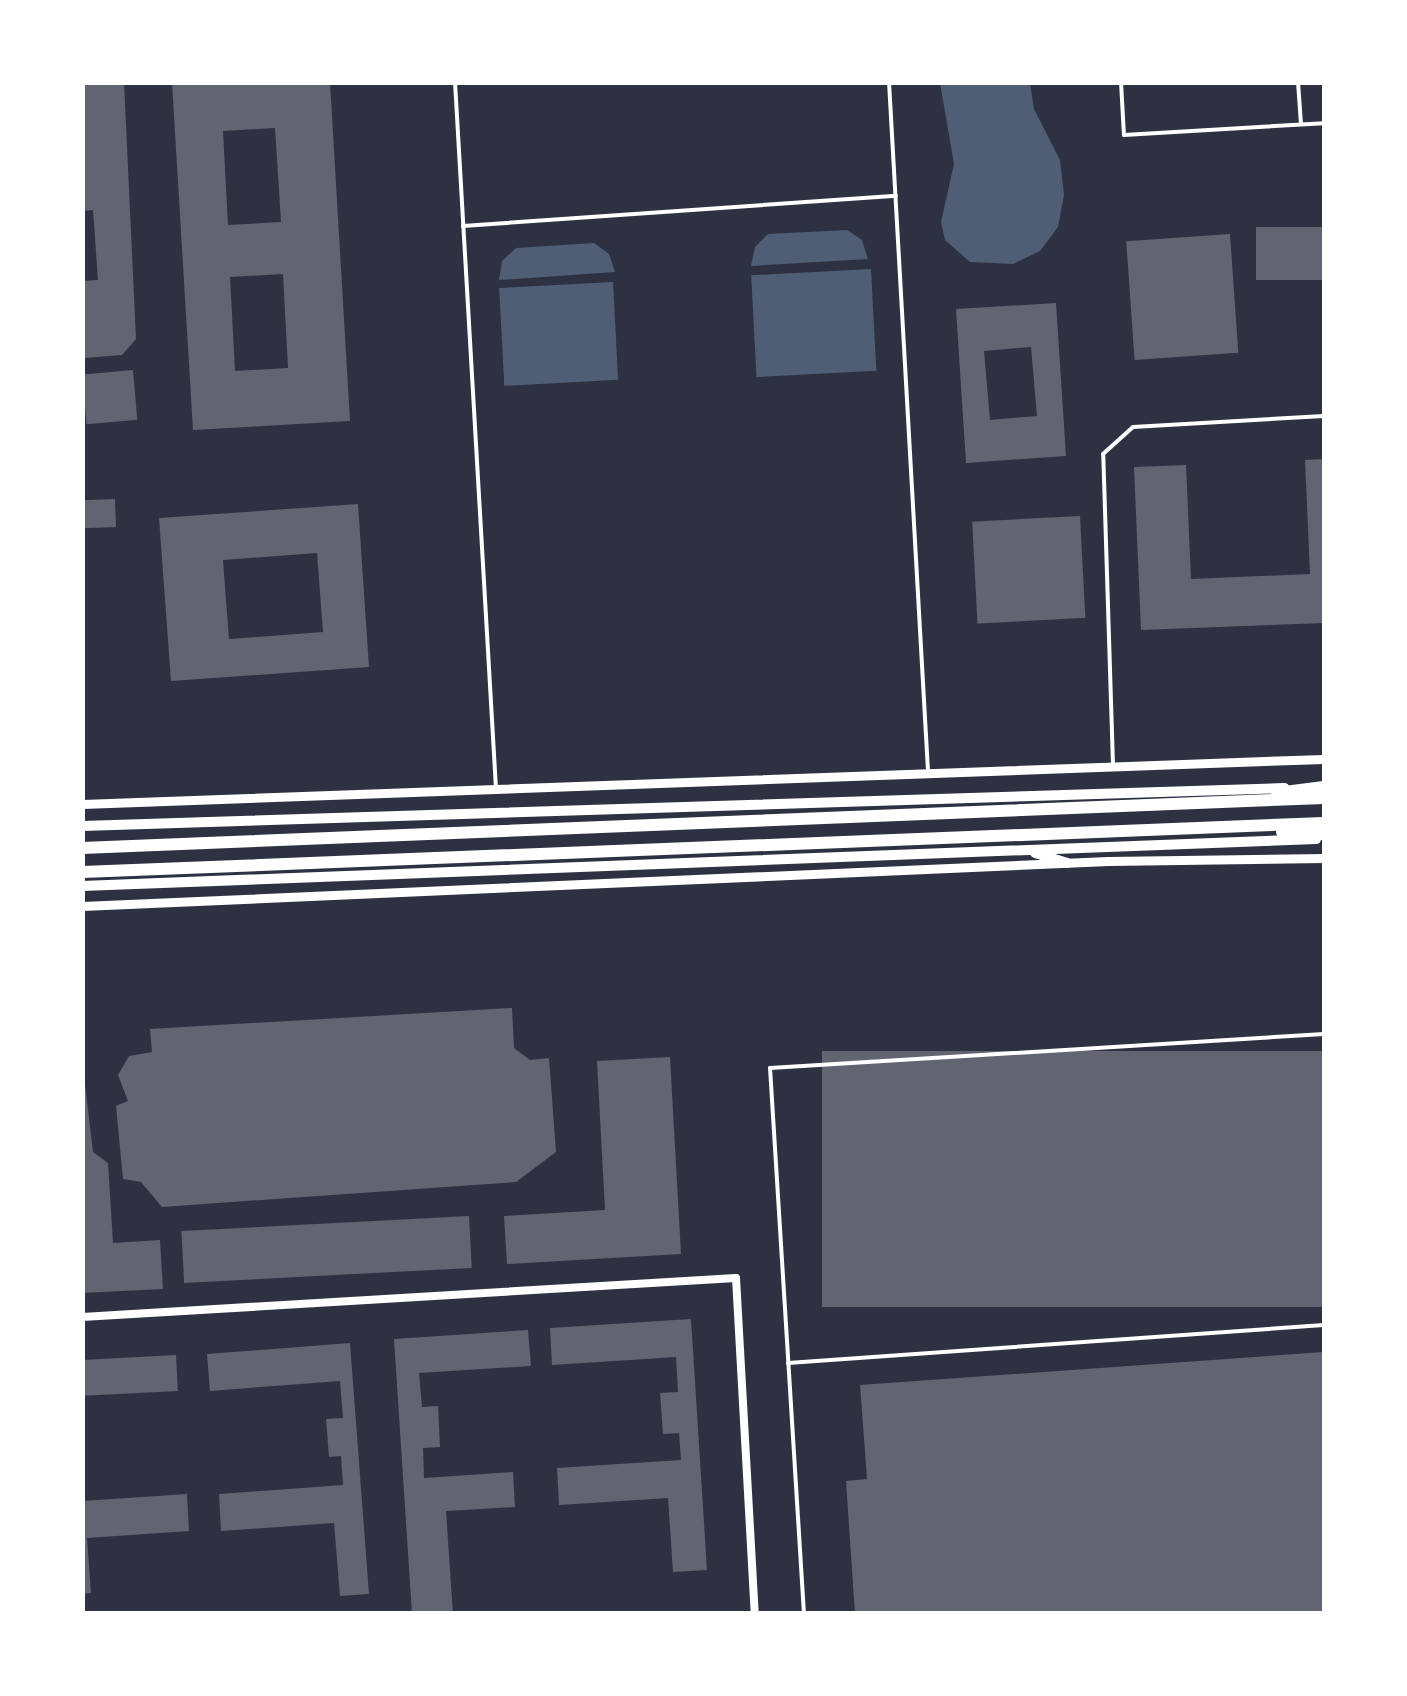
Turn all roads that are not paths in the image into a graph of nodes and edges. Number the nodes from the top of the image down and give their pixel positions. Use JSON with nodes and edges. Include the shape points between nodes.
{"nodes":[{"id":1,"x":455,"y":82,"type":"edge"},
{"id":2,"x":889,"y":82,"type":"edge"},
{"id":3,"x":1121,"y":82,"type":"edge"},
{"id":4,"x":1298,"y":82,"type":"edge"},
{"id":5,"x":1324,"y":123,"type":"edge"},
{"id":6,"x":1301,"y":124,"type":"junction"},
{"id":7,"x":896,"y":196,"type":"junction"},
{"id":8,"x":463,"y":226,"type":"junction"},
{"id":9,"x":1324,"y":416,"type":"edge"},
{"id":10,"x":1324,"y":759,"type":"edge"},
{"id":11,"x":1114,"y":768,"type":"junction"},
{"id":12,"x":929,"y":777,"type":"junction"},
{"id":13,"x":1324,"y":787,"type":"edge"},
{"id":14,"x":496,"y":792,"type":"junction"},
{"id":15,"x":1324,"y":798,"type":"edge"},
{"id":16,"x":82,"y":804,"type":"edge"},
{"id":17,"x":1197,"y":804,"type":"junction"},
{"id":18,"x":1324,"y":822,"type":"edge"},
{"id":19,"x":82,"y":826,"type":"edge"},
{"id":20,"x":1195,"y":829,"type":"junction"},
{"id":21,"x":1324,"y":836,"type":"edge"},
{"id":22,"x":82,"y":848,"type":"edge"},
{"id":23,"x":1024,"y":850,"type":"junction"},
{"id":24,"x":1324,"y":858,"type":"edge"},
{"id":25,"x":1067,"y":863,"type":"junction"},
{"id":26,"x":82,"y":872,"type":"edge"},
{"id":27,"x":82,"y":886,"type":"edge"},
{"id":28,"x":82,"y":906,"type":"edge"},
{"id":29,"x":1324,"y":1034,"type":"edge"},
{"id":30,"x":82,"y":1317,"type":"edge"},
{"id":31,"x":1324,"y":1325,"type":"edge"},
{"id":32,"x":788,"y":1363,"type":"junction"},
{"id":33,"x":755,"y":1614,"type":"edge"},
{"id":34,"x":804,"y":1614,"type":"edge"}],
"edges":[{"from":1,"to":8,"type":"lane"},
{"from":2,"to":7,"type":"lane"},
{"from":3,"to":6,"type":"lane","via":[[1124,134]]},
{"from":4,"to":6,"type":"lane"},
{"from":5,"to":6,"type":"lane"},
{"from":7,"to":8,"type":"lane"},
{"from":7,"to":12,"type":"lane"},
{"from":8,"to":14,"type":"lane"},
{"from":9,"to":11,"type":"lane","via":[[1133,427],[1103,454]]},
{"from":10,"to":11,"type":"street"},
{"from":11,"to":12,"type":"street"},
{"from":12,"to":14,"type":"street"},
{"from":13,"to":17,"type":"highway"},
{"from":13,"to":19,"type":"main road"},
{"from":14,"to":16,"type":"street"},
{"from":15,"to":17,"type":"highway"},
{"from":17,"to":22,"type":"highway"},
{"from":18,"to":20,"type":"highway"},
{"from":20,"to":21,"type":"highway"},
{"from":20,"to":26,"type":"highway"},
{"from":21,"to":23,"type":"main road"},
{"from":23,"to":25,"type":"main road"},
{"from":23,"to":27,"type":"main road"},
{"from":24,"to":25,"type":"street"},
{"from":25,"to":28,"type":"street"},
{"from":29,"to":32,"type":"lane","via":[[770,1068]]},
{"from":30,"to":33,"type":"street","via":[[736,1278]]},
{"from":31,"to":32,"type":"lane"},
{"from":32,"to":34,"type":"lane"}]}
